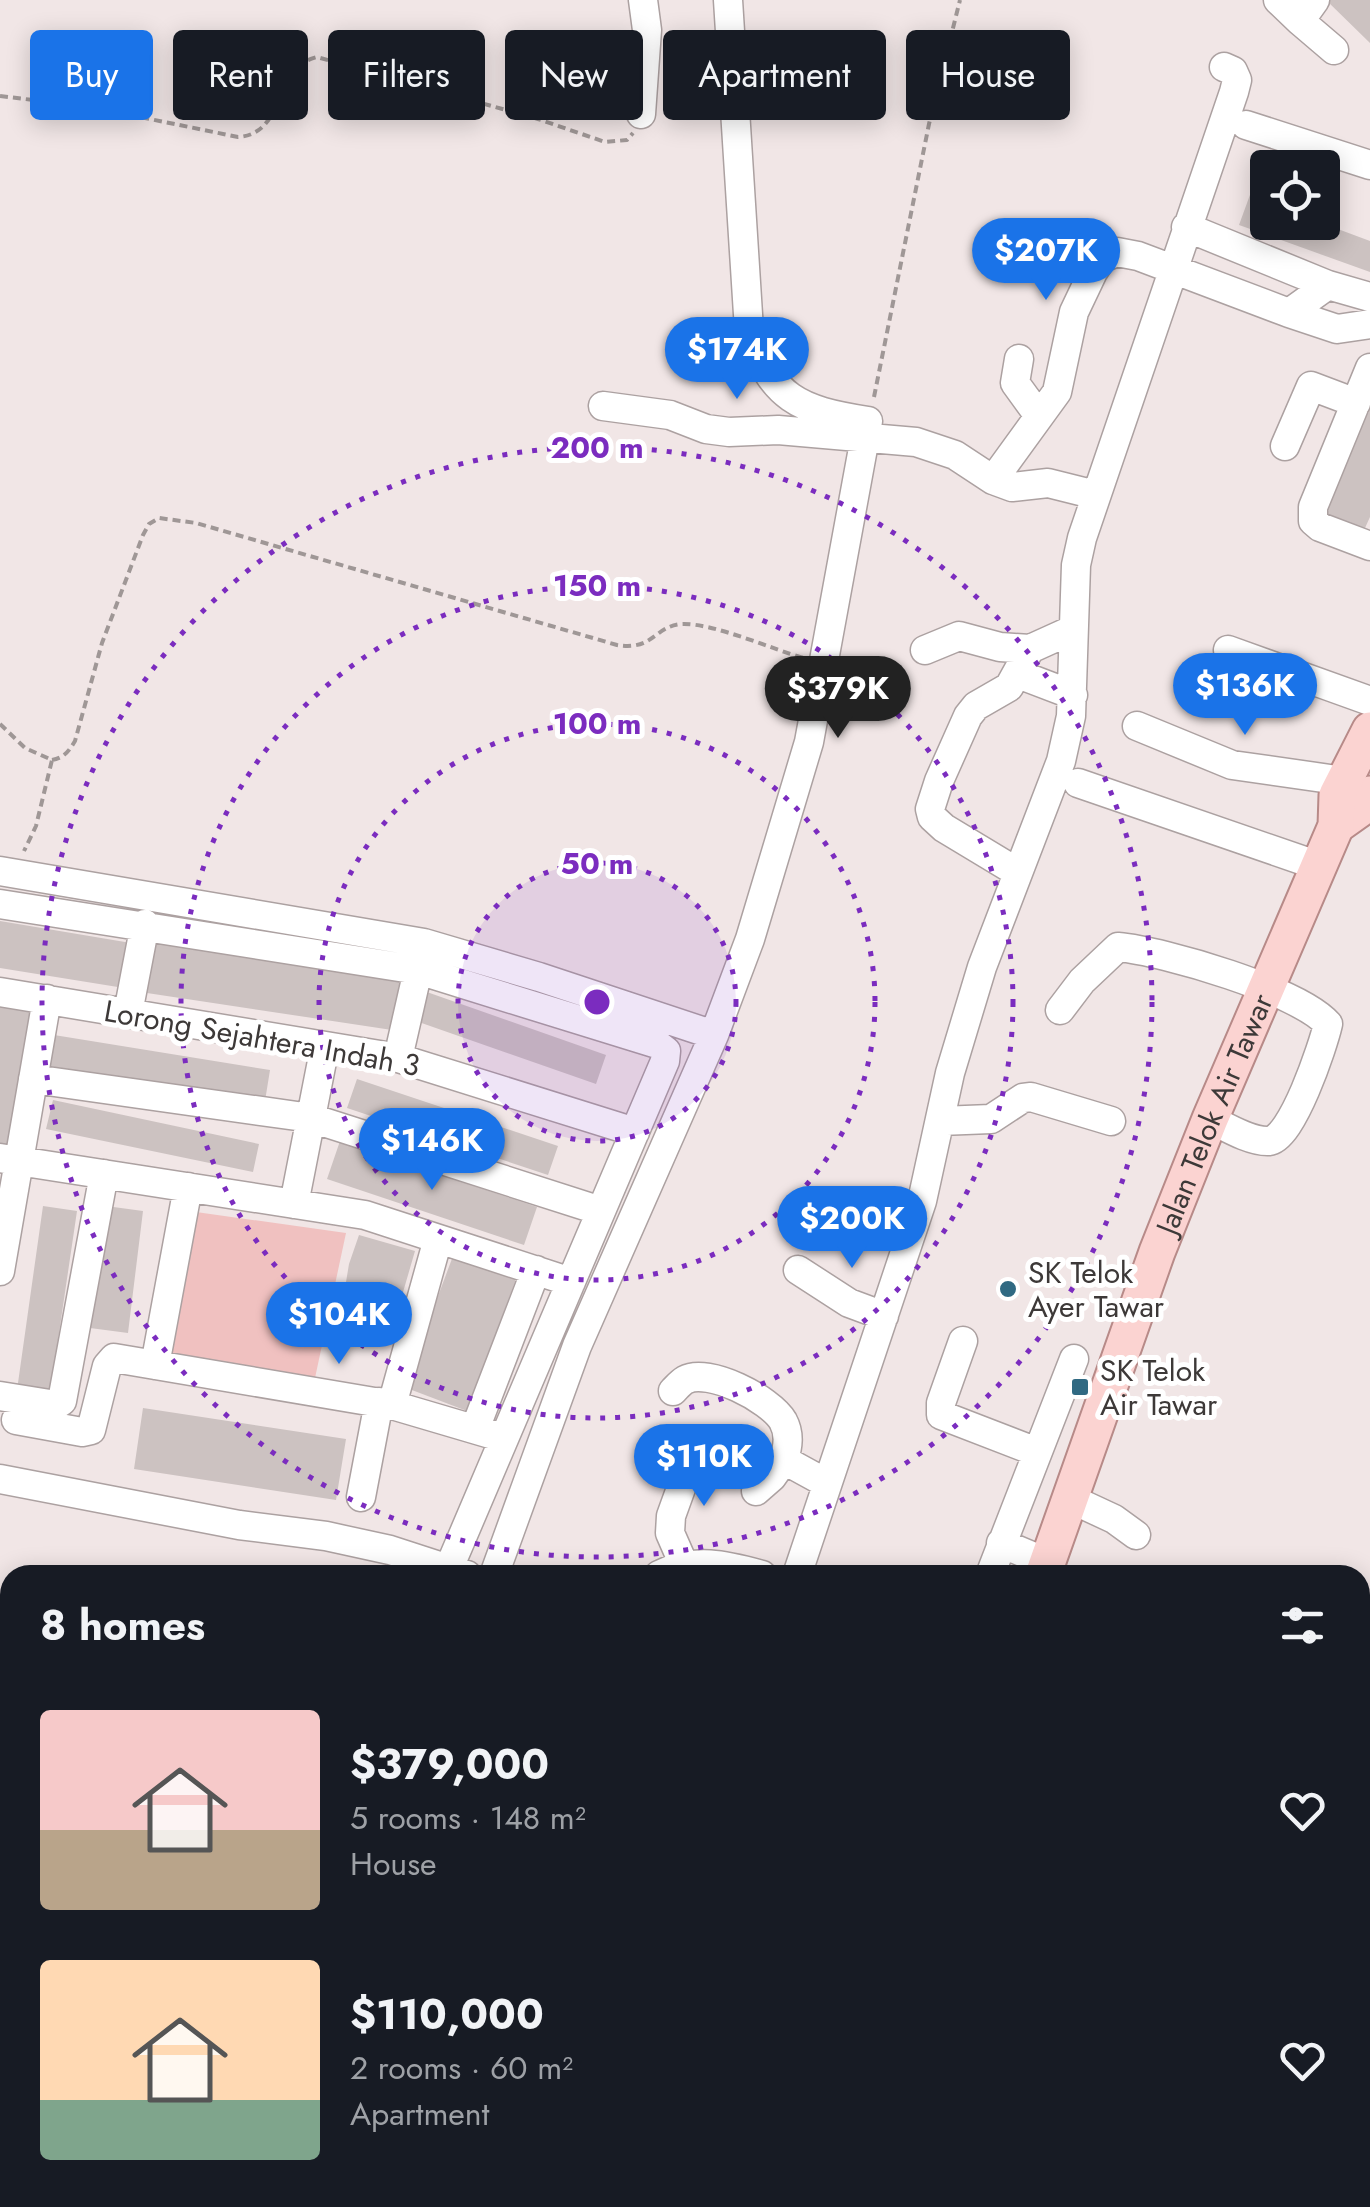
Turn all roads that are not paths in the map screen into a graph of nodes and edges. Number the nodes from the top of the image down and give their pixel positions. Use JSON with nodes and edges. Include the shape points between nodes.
{"nodes":[{"id":1,"x":643,"y":0,"type":"edge"},
{"id":2,"x":728,"y":0,"type":"edge"},
{"id":3,"x":1278,"y":0,"type":"edge"},
{"id":4,"x":1308,"y":11,"type":"edge"},
{"id":5,"x":1334,"y":50,"type":"dead end"},
{"id":6,"x":1224,"y":67,"type":"dead end"},
{"id":7,"x":643,"y":90,"type":"edge"},
{"id":8,"x":1246,"y":125,"type":"dead end"},
{"id":9,"x":1370,"y":164,"type":"edge"},
{"id":10,"x":1186,"y":228,"type":"junction"},
{"id":11,"x":1172,"y":269,"type":"junction"},
{"id":12,"x":1328,"y":284,"type":"junction"},
{"id":13,"x":1370,"y":297,"type":"edge"},
{"id":14,"x":1289,"y":314,"type":"junction"},
{"id":15,"x":1370,"y":324,"type":"edge"},
{"id":16,"x":1019,"y":358,"type":"dead end"},
{"id":17,"x":1370,"y":368,"type":"edge"},
{"id":18,"x":1356,"y":402,"type":"junction"},
{"id":19,"x":603,"y":406,"type":"dead end"},
{"id":20,"x":1038,"y":416,"type":"junction"},
{"id":21,"x":867,"y":428,"type":"junction"},
{"id":22,"x":1285,"y":446,"type":"dead end"},
{"id":23,"x":993,"y":480,"type":"junction"},
{"id":24,"x":1096,"y":495,"type":"junction"},
{"id":25,"x":1370,"y":546,"type":"edge"},
{"id":26,"x":1072,"y":630,"type":"junction"},
{"id":27,"x":925,"y":650,"type":"dead end"},
{"id":28,"x":1228,"y":650,"type":"dead end"},
{"id":29,"x":1024,"y":662,"type":"junction"},
{"id":30,"x":1073,"y":694,"type":"junction"},
{"id":31,"x":1370,"y":702,"type":"edge"},
{"id":32,"x":1137,"y":726,"type":"dead end"},
{"id":33,"x":1370,"y":730,"type":"edge"},
{"id":34,"x":1078,"y":783,"type":"dead end"},
{"id":35,"x":1357,"y":788,"type":"edge"},
{"id":36,"x":1319,"y":866,"type":"junction"},
{"id":37,"x":7,"y":872,"type":"edge"},
{"id":38,"x":1018,"y":872,"type":"junction"},
{"id":39,"x":0,"y":904,"type":"edge"},
{"id":40,"x":145,"y":924,"type":"junction"},
{"id":41,"x":418,"y":970,"type":"junction"},
{"id":42,"x":1265,"y":988,"type":"junction"},
{"id":43,"x":0,"y":992,"type":"edge"},
{"id":44,"x":47,"y":999,"type":"junction"},
{"id":45,"x":1060,"y":1010,"type":"dead end"},
{"id":46,"x":128,"y":1013,"type":"junction"},
{"id":47,"x":714,"y":1036,"type":"junction"},
{"id":48,"x":325,"y":1046,"type":"junction"},
{"id":49,"x":398,"y":1058,"type":"junction"},
{"id":50,"x":33,"y":1078,"type":"junction"},
{"id":51,"x":311,"y":1118,"type":"junction"},
{"id":52,"x":940,"y":1120,"type":"junction"},
{"id":53,"x":1210,"y":1120,"type":"junction"},
{"id":54,"x":1111,"y":1122,"type":"dead end"},
{"id":55,"x":635,"y":1132,"type":"junction"},
{"id":56,"x":10,"y":1159,"type":"edge"},
{"id":57,"x":104,"y":1174,"type":"junction"},
{"id":58,"x":188,"y":1188,"type":"junction"},
{"id":59,"x":294,"y":1204,"type":"junction"},
{"id":60,"x":602,"y":1211,"type":"junction"},
{"id":61,"x":438,"y":1239,"type":"junction"},
{"id":62,"x":536,"y":1270,"type":"junction"},
{"id":63,"x":798,"y":1270,"type":"dead end"},
{"id":64,"x":0,"y":1271,"type":"edge"},
{"id":65,"x":571,"y":1282,"type":"junction"},
{"id":66,"x":884,"y":1316,"type":"junction"},
{"id":67,"x":963,"y":1341,"type":"dead end"},
{"id":68,"x":1074,"y":1359,"type":"dead end"},
{"id":69,"x":155,"y":1365,"type":"junction"},
{"id":70,"x":673,"y":1391,"type":"dead end"},
{"id":71,"x":0,"y":1396,"type":"edge"},
{"id":72,"x":385,"y":1404,"type":"junction"},
{"id":73,"x":16,"y":1420,"type":"dead end"},
{"id":74,"x":475,"y":1429,"type":"junction"},
{"id":75,"x":504,"y":1438,"type":"junction"},
{"id":76,"x":1037,"y":1452,"type":"junction"},
{"id":77,"x":692,"y":1455,"type":"dead end"},
{"id":78,"x":784,"y":1460,"type":"junction"},
{"id":79,"x":0,"y":1478,"type":"edge"},
{"id":80,"x":826,"y":1483,"type":"junction"},
{"id":81,"x":756,"y":1491,"type":"dead end"},
{"id":82,"x":361,"y":1498,"type":"dead end"},
{"id":83,"x":1070,"y":1499,"type":"junction"},
{"id":84,"x":1136,"y":1535,"type":"dead end"},
{"id":85,"x":1001,"y":1544,"type":"junction"},
{"id":86,"x":436,"y":1565,"type":"edge"},
{"id":87,"x":460,"y":1565,"type":"edge"},
{"id":88,"x":498,"y":1565,"type":"edge"},
{"id":89,"x":672,"y":1565,"type":"edge"},
{"id":90,"x":693,"y":1565,"type":"edge"},
{"id":91,"x":719,"y":1565,"type":"edge"},
{"id":92,"x":801,"y":1565,"type":"edge"},
{"id":93,"x":994,"y":1565,"type":"edge"},
{"id":94,"x":1038,"y":1565,"type":"edge"},
{"id":95,"x":1046,"y":1565,"type":"edge"}],
"edges":[{"from":1,"to":7,"type":"street"},
{"from":2,"to":21,"type":"street","via":[[749,330],[772,382],[796,402]]},
{"from":3,"to":4,"type":"street"},
{"from":4,"to":5,"type":"street"},
{"from":6,"to":10,"type":"street","via":[[1238,80]]},
{"from":8,"to":9,"type":"street"},
{"from":10,"to":11,"type":"street"},
{"from":10,"to":12,"type":"street"},
{"from":11,"to":14,"type":"street"},
{"from":11,"to":20,"type":"street","via":[[1116,252],[1102,258],[1074,312],[1057,392]]},
{"from":11,"to":24,"type":"street"},
{"from":12,"to":13,"type":"street"},
{"from":12,"to":14,"type":"street"},
{"from":14,"to":15,"type":"street","via":[[1337,329]]},
{"from":16,"to":20,"type":"street","via":[[1015,383]]},
{"from":17,"to":18,"type":"street"},
{"from":18,"to":22,"type":"street","via":[[1311,386]]},
{"from":18,"to":25,"type":"street","via":[[1313,521]]},
{"from":19,"to":21,"type":"street","via":[[718,430],[824,435]]},
{"from":20,"to":23,"type":"street"},
{"from":21,"to":23,"type":"street","via":[[938,448]]},
{"from":21,"to":47,"type":"street","via":[[809,742]]},
{"from":23,"to":24,"type":"street"},
{"from":24,"to":26,"type":"street","via":[[1076,565]]},
{"from":26,"to":29,"type":"street"},
{"from":26,"to":30,"type":"street"},
{"from":27,"to":29,"type":"street","via":[[959,636],[1000,647]]},
{"from":28,"to":31,"type":"street"},
{"from":29,"to":30,"type":"street"},
{"from":29,"to":38,"type":"street","via":[[1009,686],[968,716],[930,809],[944,828]]},
{"from":30,"to":38,"type":"street","via":[[1062,761]]},
{"from":32,"to":35,"type":"street","via":[[1232,765]]},
{"from":33,"to":35,"type":"main road","name":"Jalan Telok Air Tawar"},
{"from":34,"to":36,"type":"street"},
{"from":35,"to":36,"type":"main road","name":"Jalan Telok Air Tawar","via":[[1364,806],[1336,826]]},
{"from":36,"to":42,"type":"main road","name":"Jalan Telok Air Tawar"},
{"from":37,"to":47,"type":"street","via":[[424,943]]},
{"from":38,"to":52,"type":"street","via":[[964,1023]]},
{"from":39,"to":40,"type":"street"},
{"from":40,"to":41,"type":"street"},
{"from":40,"to":46,"type":"street"},
{"from":41,"to":49,"type":"street"},
{"from":41,"to":55,"type":"street","via":[[657,1044],[666,1051],[665,1062]]},
{"from":42,"to":45,"type":"street","via":[[1118,946]]},
{"from":42,"to":53,"type":"main road","name":"Jalan Telok Air Tawar"},
{"from":42,"to":53,"type":"street","via":[[1317,1011],[1328,1024],[1292,1120],[1270,1141]]},
{"from":43,"to":44,"type":"street","name":"Lorong Sejahtera Indah 3"},
{"from":44,"to":46,"type":"street","name":"Lorong Sejahtera Indah 3"},
{"from":44,"to":50,"type":"street"},
{"from":46,"to":48,"type":"street","name":"Lorong Sejahtera Indah 3"},
{"from":47,"to":88,"type":"street","via":[[577,1346]]},
{"from":48,"to":49,"type":"street","name":"Lorong Sejahtera Indah 3"},
{"from":48,"to":51,"type":"street"},
{"from":49,"to":55,"type":"street","name":"Lorong Sejahtera Indah 3"},
{"from":50,"to":51,"type":"street"},
{"from":50,"to":56,"type":"street"},
{"from":51,"to":59,"type":"street"},
{"from":51,"to":60,"type":"street"},
{"from":52,"to":54,"type":"street","via":[[991,1120],[1030,1097]]},
{"from":52,"to":66,"type":"street"},
{"from":53,"to":83,"type":"main road","name":"Jalan Telok Air Tawar"},
{"from":55,"to":60,"type":"street"},
{"from":56,"to":57,"type":"street"},
{"from":56,"to":64,"type":"street"},
{"from":57,"to":58,"type":"street"},
{"from":57,"to":71,"type":"street","via":[[62,1401]]},
{"from":58,"to":59,"type":"street"},
{"from":58,"to":69,"type":"street"},
{"from":59,"to":61,"type":"street","via":[[365,1216]]},
{"from":60,"to":65,"type":"street"},
{"from":61,"to":62,"type":"street"},
{"from":61,"to":72,"type":"street"},
{"from":62,"to":65,"type":"street"},
{"from":62,"to":74,"type":"street"},
{"from":63,"to":66,"type":"street"},
{"from":65,"to":75,"type":"street"},
{"from":66,"to":80,"type":"street"},
{"from":67,"to":76,"type":"street","via":[[941,1415]]},
{"from":68,"to":76,"type":"street"},
{"from":69,"to":72,"type":"street"},
{"from":69,"to":73,"type":"street","via":[[109,1360],[91,1430]]},
{"from":70,"to":78,"type":"street","via":[[687,1378],[704,1378],[764,1400],[783,1422],[789,1442]]},
{"from":72,"to":74,"type":"street"},
{"from":72,"to":82,"type":"street"},
{"from":74,"to":75,"type":"street"},
{"from":75,"to":87,"type":"street"},
{"from":76,"to":85,"type":"street"},
{"from":77,"to":89,"type":"street","via":[[671,1516]]},
{"from":78,"to":80,"type":"street"},
{"from":78,"to":81,"type":"street"},
{"from":79,"to":86,"type":"street","via":[[326,1536]]},
{"from":80,"to":92,"type":"street"},
{"from":83,"to":84,"type":"street"},
{"from":83,"to":95,"type":"main road","name":"Jalan Telok Air Tawar"},
{"from":85,"to":93,"type":"street"},
{"from":85,"to":94,"type":"street"},
{"from":90,"to":91,"type":"street"}]}
